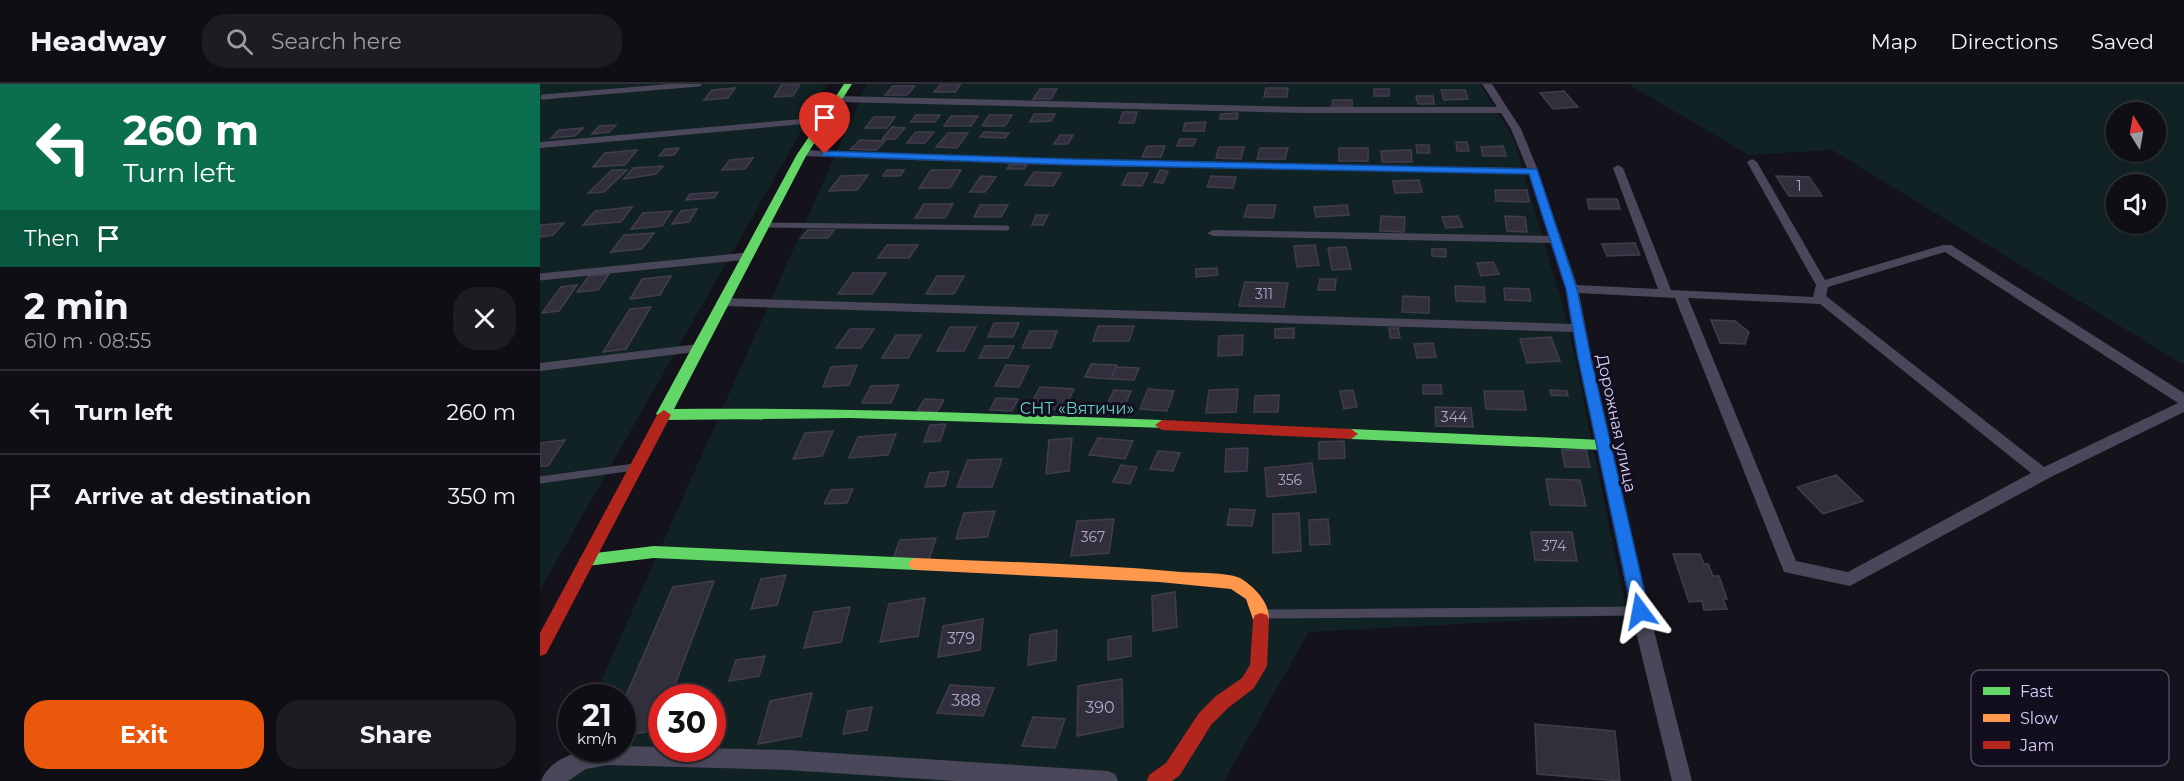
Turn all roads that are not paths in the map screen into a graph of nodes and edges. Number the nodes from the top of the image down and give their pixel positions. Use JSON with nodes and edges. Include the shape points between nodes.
{"nodes":[{"id":1,"x":699,"y":84,"type":"edge"},
{"id":2,"x":848,"y":84,"type":"edge"},
{"id":3,"x":1488,"y":84,"type":"edge"},
{"id":4,"x":543,"y":97,"type":"dead end"},
{"id":5,"x":837,"y":99,"type":"junction"},
{"id":6,"x":1505,"y":110,"type":"junction"},
{"id":7,"x":824,"y":120,"type":"junction"},
{"id":8,"x":540,"y":145,"type":"edge"},
{"id":9,"x":802,"y":153,"type":"junction"},
{"id":10,"x":1752,"y":162,"type":"dead end"},
{"id":11,"x":1618,"y":168,"type":"dead end"},
{"id":12,"x":1533,"y":171,"type":"junction"},
{"id":13,"x":764,"y":225,"type":"junction"},
{"id":14,"x":1007,"y":228,"type":"dead end"},
{"id":15,"x":1213,"y":233,"type":"dead end"},
{"id":16,"x":1556,"y":240,"type":"junction"},
{"id":17,"x":747,"y":256,"type":"junction"},
{"id":18,"x":540,"y":277,"type":"edge"},
{"id":19,"x":1572,"y":289,"type":"junction"},
{"id":20,"x":1821,"y":291,"type":"junction"},
{"id":21,"x":1672,"y":293,"type":"junction"},
{"id":22,"x":722,"y":302,"type":"junction"},
{"id":23,"x":1579,"y":328,"type":"junction"},
{"id":24,"x":698,"y":348,"type":"junction"},
{"id":25,"x":540,"y":367,"type":"edge"},
{"id":26,"x":2184,"y":400,"type":"edge"},
{"id":27,"x":2184,"y":406,"type":"edge"},
{"id":28,"x":663,"y":414,"type":"junction"},
{"id":29,"x":1604,"y":445,"type":"junction"},
{"id":30,"x":636,"y":467,"type":"junction"},
{"id":31,"x":2043,"y":474,"type":"junction"},
{"id":32,"x":540,"y":480,"type":"edge"},
{"id":33,"x":587,"y":560,"type":"junction"},
{"id":34,"x":1640,"y":611,"type":"junction"},
{"id":35,"x":1261,"y":614,"type":"junction"},
{"id":36,"x":542,"y":641,"type":"edge"},
{"id":37,"x":551,"y":781,"type":"edge"},
{"id":38,"x":1108,"y":781,"type":"edge"},
{"id":39,"x":1156,"y":781,"type":"edge"},
{"id":40,"x":1682,"y":781,"type":"edge"}],
"edges":[{"from":1,"to":4,"type":"lane"},
{"from":2,"to":5,"type":"street"},
{"from":3,"to":6,"type":"street","name":"Дорожная улица"},
{"from":5,"to":6,"type":"street"},
{"from":5,"to":7,"type":"street"},
{"from":6,"to":12,"type":"street","name":"Дорожная улица"},
{"from":7,"to":8,"type":"street"},
{"from":7,"to":9,"type":"street"},
{"from":9,"to":12,"type":"street"},
{"from":9,"to":13,"type":"street"},
{"from":10,"to":20,"type":"street"},
{"from":11,"to":21,"type":"street"},
{"from":12,"to":16,"type":"street","name":"Дорожная улица"},
{"from":13,"to":14,"type":"lane"},
{"from":13,"to":17,"type":"street"},
{"from":15,"to":16,"type":"street"},
{"from":16,"to":19,"type":"street","name":"Дорожная улица"},
{"from":17,"to":18,"type":"lane"},
{"from":17,"to":22,"type":"street"},
{"from":19,"to":21,"type":"street"},
{"from":19,"to":23,"type":"street","name":"Дорожная улица"},
{"from":20,"to":21,"type":"street","via":[[1818,301]]},
{"from":20,"to":26,"type":"street","via":[[1947,248]]},
{"from":20,"to":31,"type":"street"},
{"from":21,"to":31,"type":"street","via":[[1790,567],[1850,579]]},
{"from":22,"to":23,"type":"street"},
{"from":22,"to":24,"type":"street"},
{"from":23,"to":29,"type":"street","name":"Дорожная улица"},
{"from":24,"to":25,"type":"street"},
{"from":24,"to":28,"type":"street"},
{"from":27,"to":31,"type":"street"},
{"from":28,"to":29,"type":"street","via":[[739,412],[1008,419]]},
{"from":28,"to":30,"type":"street"},
{"from":29,"to":34,"type":"street","name":"Дорожная улица"},
{"from":30,"to":32,"type":"lane"},
{"from":30,"to":33,"type":"street"},
{"from":33,"to":35,"type":"street","via":[[654,552],[1159,576],[1234,583],[1252,595]]},
{"from":33,"to":36,"type":"street"},
{"from":34,"to":35,"type":"lane"},
{"from":34,"to":40,"type":"street","name":"Дорожная улица"},
{"from":35,"to":39,"type":"street","via":[[1258,666],[1248,682],[1205,719],[1173,769]]},
{"from":37,"to":38,"type":"street","via":[[588,758],[608,755],[787,760]]}]}
